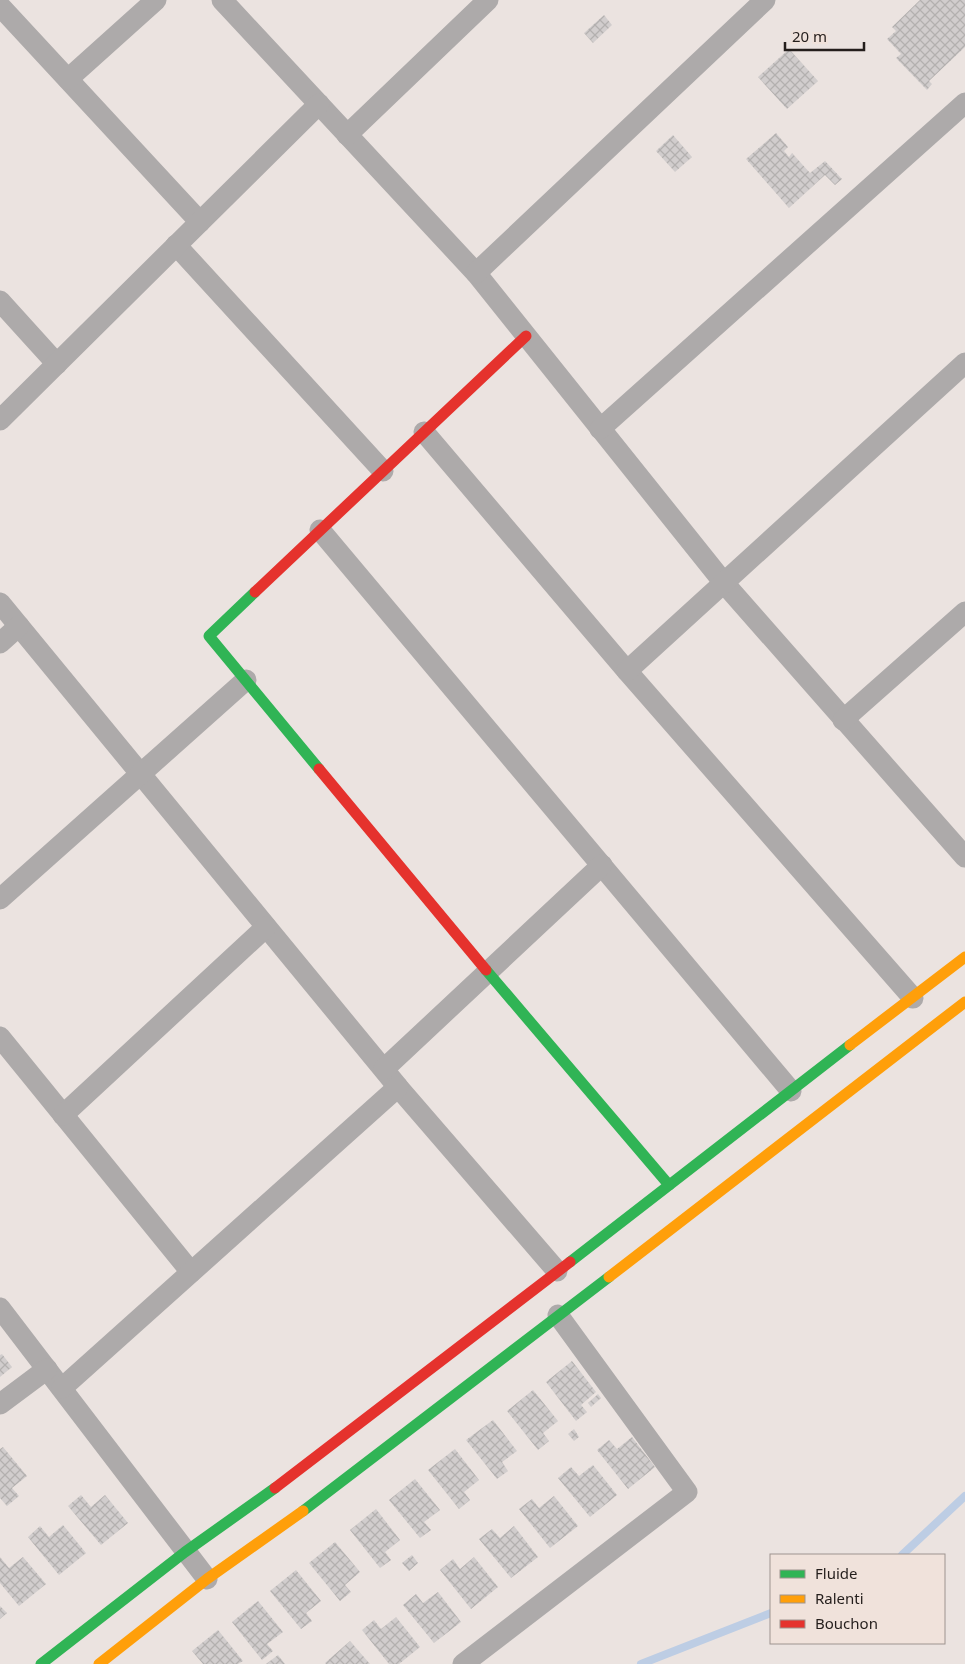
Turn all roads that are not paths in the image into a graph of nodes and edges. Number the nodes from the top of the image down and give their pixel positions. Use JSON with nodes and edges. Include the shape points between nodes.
{"nodes":[{"id":1,"x":156,"y":0,"type":"edge"},
{"id":2,"x":222,"y":0,"type":"edge"},
{"id":3,"x":488,"y":0,"type":"edge"},
{"id":4,"x":765,"y":0,"type":"edge"},
{"id":5,"x":0,"y":6,"type":"edge"},
{"id":6,"x":68,"y":79,"type":"junction"},
{"id":7,"x":965,"y":103,"type":"edge"},
{"id":8,"x":319,"y":104,"type":"junction"},
{"id":9,"x":347,"y":135,"type":"junction"},
{"id":10,"x":200,"y":222,"type":"junction"},
{"id":11,"x":176,"y":245,"type":"junction"},
{"id":12,"x":476,"y":274,"type":"junction"},
{"id":13,"x":0,"y":301,"type":"edge"},
{"id":14,"x":526,"y":336,"type":"junction"},
{"id":15,"x":965,"y":363,"type":"edge"},
{"id":16,"x":56,"y":364,"type":"junction"},
{"id":17,"x":0,"y":420,"type":"edge"},
{"id":18,"x":600,"y":429,"type":"junction"},
{"id":19,"x":424,"y":432,"type":"junction"},
{"id":20,"x":383,"y":471,"type":"junction"},
{"id":21,"x":320,"y":530,"type":"junction"},
{"id":22,"x":724,"y":583,"type":"junction"},
{"id":23,"x":0,"y":603,"type":"edge"},
{"id":24,"x":965,"y":612,"type":"edge"},
{"id":25,"x":19,"y":626,"type":"junction"},
{"id":26,"x":0,"y":643,"type":"edge"},
{"id":27,"x":628,"y":671,"type":"junction"},
{"id":28,"x":246,"y":680,"type":"junction"},
{"id":29,"x":843,"y":720,"type":"junction"},
{"id":30,"x":141,"y":774,"type":"junction"},
{"id":31,"x":965,"y":857,"type":"edge"},
{"id":32,"x":602,"y":865,"type":"junction"},
{"id":33,"x":0,"y":899,"type":"edge"},
{"id":34,"x":266,"y":927,"type":"junction"},
{"id":35,"x":965,"y":957,"type":"edge"},
{"id":36,"x":488,"y":972,"type":"junction"},
{"id":37,"x":913,"y":998,"type":"junction"},
{"id":38,"x":965,"y":1002,"type":"edge"},
{"id":39,"x":0,"y":1038,"type":"edge"},
{"id":40,"x":384,"y":1069,"type":"junction"},
{"id":41,"x":398,"y":1087,"type":"junction"},
{"id":42,"x":791,"y":1091,"type":"junction"},
{"id":43,"x":63,"y":1115,"type":"junction"},
{"id":44,"x":669,"y":1185,"type":"junction"},
{"id":45,"x":557,"y":1271,"type":"junction"},
{"id":46,"x":191,"y":1272,"type":"junction"},
{"id":47,"x":0,"y":1308,"type":"edge"},
{"id":48,"x":558,"y":1315,"type":"junction"},
{"id":49,"x":47,"y":1369,"type":"junction"},
{"id":50,"x":62,"y":1388,"type":"junction"},
{"id":51,"x":0,"y":1404,"type":"edge"},
{"id":52,"x":185,"y":1552,"type":"junction"},
{"id":53,"x":208,"y":1579,"type":"junction"},
{"id":54,"x":41,"y":1664,"type":"edge"},
{"id":55,"x":99,"y":1664,"type":"edge"},
{"id":56,"x":463,"y":1664,"type":"edge"}],
"edges":[{"from":1,"to":6,"type":"street"},
{"from":2,"to":8,"type":"street"},
{"from":3,"to":9,"type":"street"},
{"from":4,"to":12,"type":"street"},
{"from":5,"to":6,"type":"street"},
{"from":6,"to":10,"type":"street"},
{"from":7,"to":18,"type":"street"},
{"from":8,"to":9,"type":"street"},
{"from":8,"to":10,"type":"street"},
{"from":9,"to":12,"type":"street"},
{"from":10,"to":11,"type":"street"},
{"from":11,"to":16,"type":"street"},
{"from":11,"to":20,"type":"street"},
{"from":12,"to":14,"type":"street"},
{"from":13,"to":16,"type":"street"},
{"from":14,"to":18,"type":"street"},
{"from":14,"to":19,"type":"street"},
{"from":15,"to":22,"type":"street"},
{"from":16,"to":17,"type":"street"},
{"from":18,"to":22,"type":"street"},
{"from":19,"to":20,"type":"street"},
{"from":19,"to":27,"type":"street"},
{"from":20,"to":21,"type":"street"},
{"from":21,"to":28,"type":"street","via":[[209,636]]},
{"from":21,"to":32,"type":"street"},
{"from":22,"to":27,"type":"street"},
{"from":22,"to":29,"type":"street"},
{"from":23,"to":25,"type":"street"},
{"from":24,"to":29,"type":"street"},
{"from":25,"to":26,"type":"street"},
{"from":25,"to":30,"type":"street"},
{"from":27,"to":37,"type":"street"},
{"from":28,"to":30,"type":"street"},
{"from":28,"to":36,"type":"street"},
{"from":29,"to":31,"type":"street"},
{"from":30,"to":33,"type":"street"},
{"from":30,"to":34,"type":"street"},
{"from":32,"to":36,"type":"street"},
{"from":32,"to":42,"type":"street"},
{"from":34,"to":40,"type":"street"},
{"from":34,"to":43,"type":"street"},
{"from":35,"to":37,"type":"street"},
{"from":36,"to":40,"type":"street"},
{"from":36,"to":44,"type":"street"},
{"from":37,"to":42,"type":"street"},
{"from":38,"to":48,"type":"street"},
{"from":39,"to":43,"type":"street"},
{"from":40,"to":41,"type":"street"},
{"from":41,"to":45,"type":"street"},
{"from":41,"to":46,"type":"street"},
{"from":42,"to":44,"type":"street"},
{"from":43,"to":46,"type":"street"},
{"from":44,"to":45,"type":"street"},
{"from":45,"to":52,"type":"street","via":[[307,1465]]},
{"from":46,"to":50,"type":"street"},
{"from":47,"to":49,"type":"street"},
{"from":48,"to":53,"type":"street","via":[[329,1493]]},
{"from":48,"to":56,"type":"street","via":[[687,1492]]},
{"from":49,"to":50,"type":"street"},
{"from":49,"to":51,"type":"street"},
{"from":50,"to":52,"type":"street"},
{"from":52,"to":53,"type":"street"},
{"from":52,"to":54,"type":"street"},
{"from":53,"to":55,"type":"street"}]}
